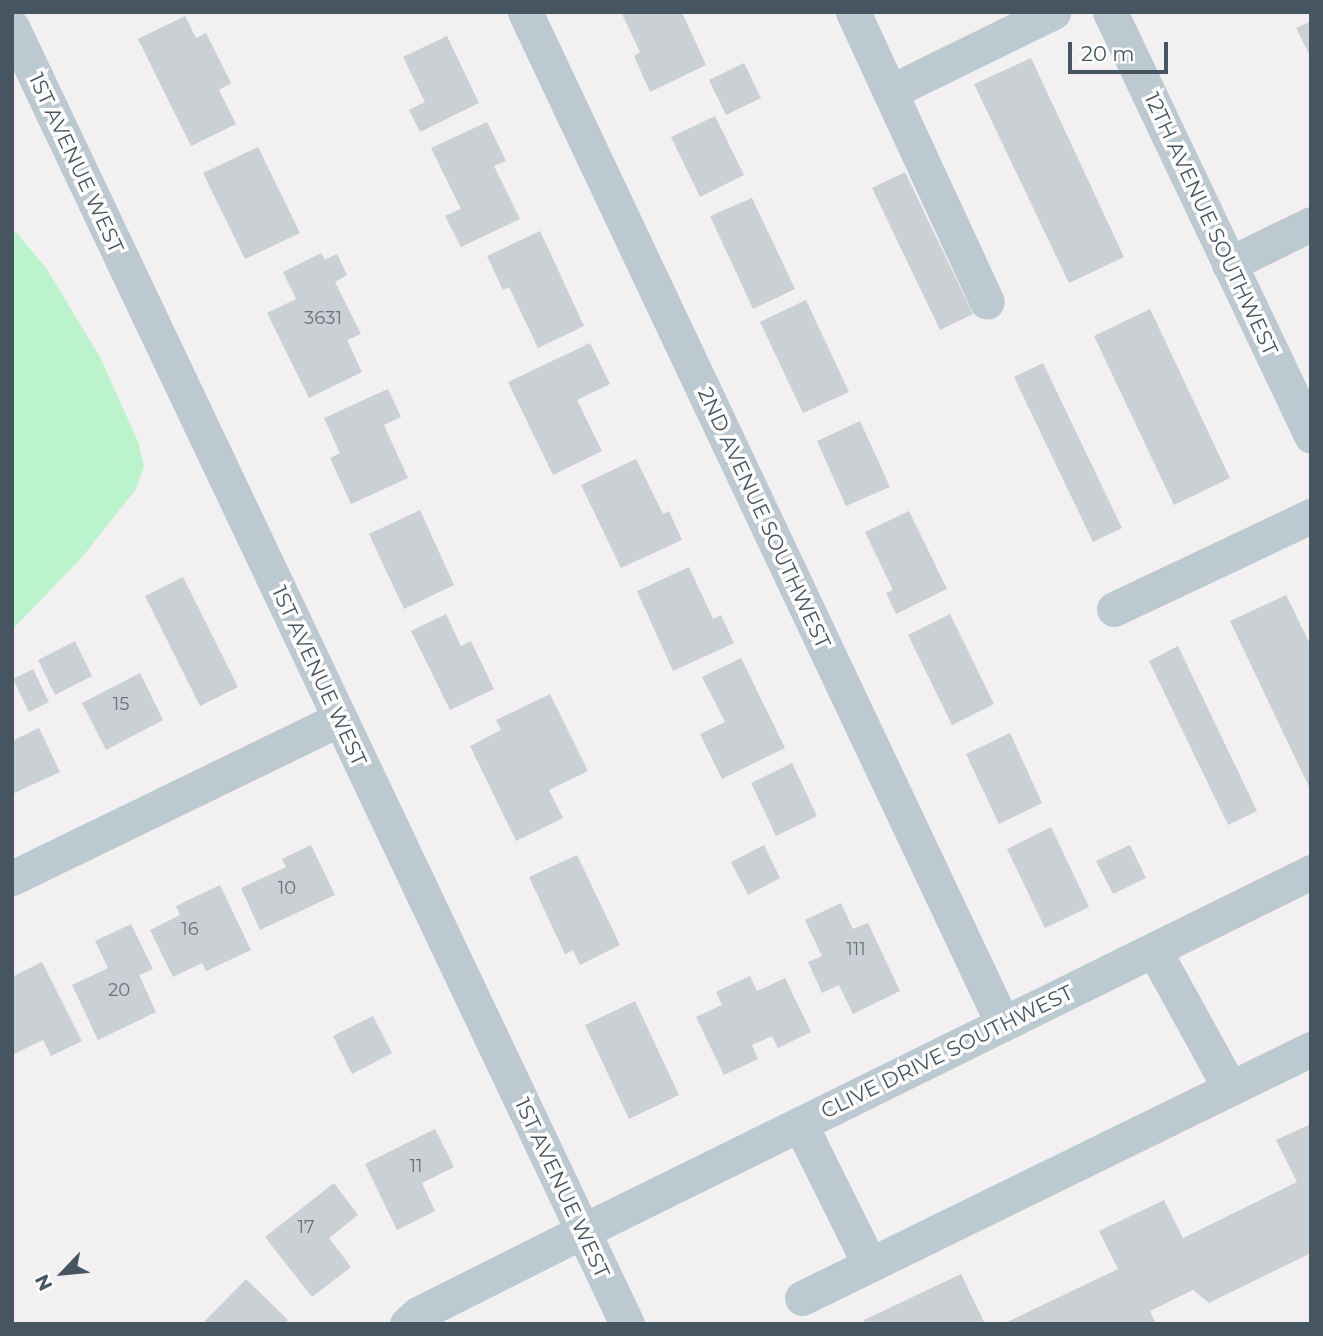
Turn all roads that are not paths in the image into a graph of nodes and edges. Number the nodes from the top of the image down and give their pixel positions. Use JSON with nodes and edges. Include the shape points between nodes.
{"nodes":[{"id":1,"x":525,"y":12,"type":"edge"},
{"id":2,"x":853,"y":12,"type":"edge"},
{"id":3,"x":1053,"y":12,"type":"edge"},
{"id":4,"x":1110,"y":12,"type":"edge"},
{"id":5,"x":12,"y":27,"type":"edge"},
{"id":6,"x":890,"y":92,"type":"junction"},
{"id":7,"x":1311,"y":224,"type":"edge"},
{"id":8,"x":1229,"y":264,"type":"junction"},
{"id":9,"x":987,"y":302,"type":"dead end"},
{"id":10,"x":1311,"y":436,"type":"edge"},
{"id":11,"x":1311,"y":516,"type":"edge"},
{"id":12,"x":1114,"y":609,"type":"dead end"},
{"id":13,"x":339,"y":719,"type":"junction"},
{"id":14,"x":1311,"y":872,"type":"edge"},
{"id":15,"x":12,"y":878,"type":"edge"},
{"id":16,"x":1154,"y":950,"type":"junction"},
{"id":17,"x":1003,"y":1024,"type":"junction"},
{"id":18,"x":1311,"y":1049,"type":"edge"},
{"id":19,"x":1230,"y":1088,"type":"junction"},
{"id":20,"x":800,"y":1124,"type":"junction"},
{"id":21,"x":583,"y":1231,"type":"junction"},
{"id":22,"x":870,"y":1265,"type":"junction"},
{"id":23,"x":802,"y":1298,"type":"dead end"},
{"id":24,"x":407,"y":1324,"type":"edge"},
{"id":25,"x":627,"y":1324,"type":"edge"}],
"edges":[{"from":1,"to":17,"type":"street","name":"2ND AVENUE SOUTHWEST"},
{"from":2,"to":6,"type":"street"},
{"from":3,"to":6,"type":"street"},
{"from":4,"to":8,"type":"street","name":"12TH AVENUE SOUTHWEST"},
{"from":5,"to":13,"type":"street","name":"1ST AVENUE WEST"},
{"from":6,"to":9,"type":"street"},
{"from":7,"to":8,"type":"street"},
{"from":8,"to":10,"type":"street","name":"12TH AVENUE SOUTHWEST"},
{"from":11,"to":12,"type":"street"},
{"from":13,"to":15,"type":"street"},
{"from":13,"to":21,"type":"street","name":"1ST AVENUE WEST"},
{"from":14,"to":16,"type":"street","name":"CLIVE DRIVE SOUTHWEST"},
{"from":16,"to":17,"type":"street","name":"CLIVE DRIVE SOUTHWEST"},
{"from":16,"to":19,"type":"street"},
{"from":17,"to":20,"type":"street","name":"CLIVE DRIVE SOUTHWEST"},
{"from":18,"to":19,"type":"street"},
{"from":19,"to":22,"type":"street"},
{"from":20,"to":21,"type":"street","name":"CLIVE DRIVE SOUTHWEST"},
{"from":20,"to":22,"type":"street"},
{"from":21,"to":24,"type":"street","name":"CLIVE DRIVE SOUTHWEST","via":[[418,1314]]},
{"from":21,"to":25,"type":"street","name":"1ST AVENUE WEST"},
{"from":22,"to":23,"type":"street"}]}
